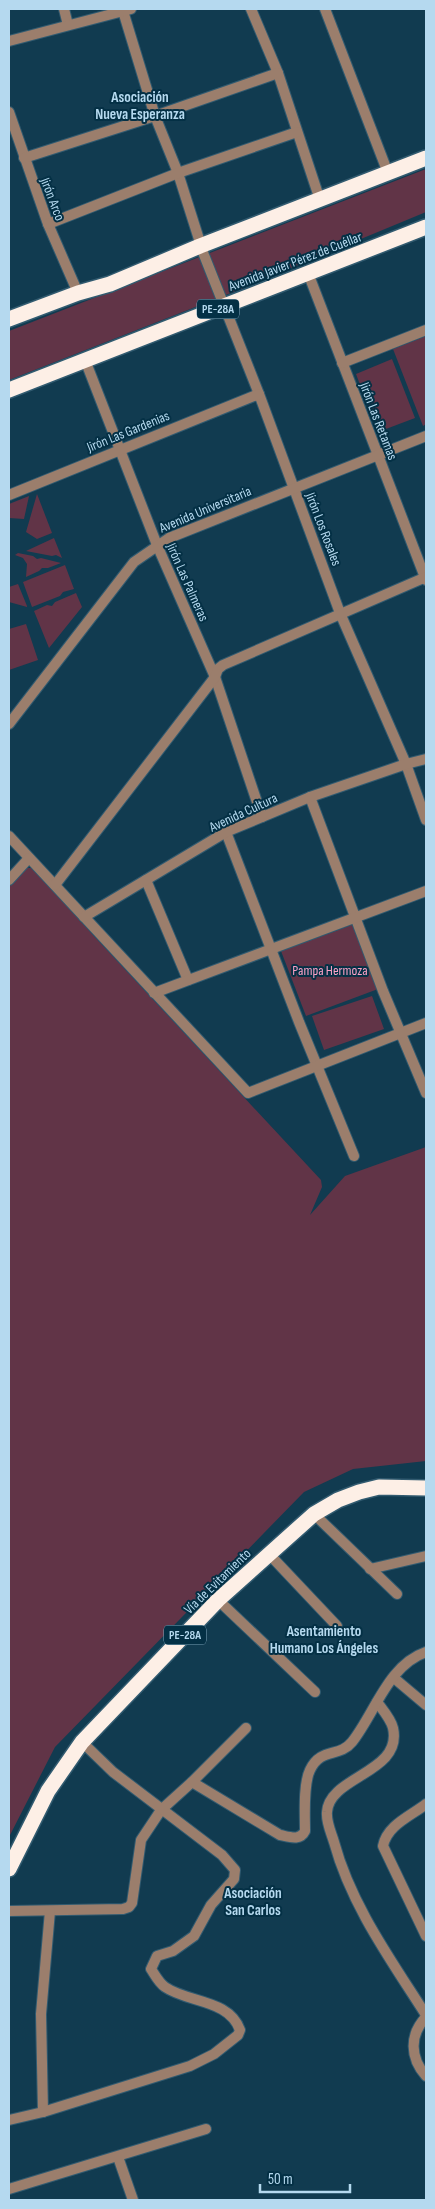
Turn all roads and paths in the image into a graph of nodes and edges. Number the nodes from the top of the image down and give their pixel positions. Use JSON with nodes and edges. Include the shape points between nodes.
{"nodes":[{"id":1,"x":64,"y":9,"type":"edge"},
{"id":2,"x":251,"y":9,"type":"edge"},
{"id":3,"x":325,"y":9,"type":"edge"},
{"id":4,"x":127,"y":10,"type":"edge"},
{"id":5,"x":68,"y":25,"type":"junction"},
{"id":6,"x":9,"y":42,"type":"edge"},
{"id":7,"x":278,"y":73,"type":"junction"},
{"id":8,"x":9,"y":112,"type":"edge"},
{"id":9,"x":155,"y":116,"type":"junction"},
{"id":10,"x":296,"y":132,"type":"junction"},
{"id":11,"x":24,"y":158,"type":"junction"},
{"id":12,"x":426,"y":158,"type":"edge"},
{"id":13,"x":178,"y":173,"type":"junction"},
{"id":14,"x":388,"y":173,"type":"junction"},
{"id":15,"x":320,"y":200,"type":"junction"},
{"id":16,"x":48,"y":224,"type":"junction"},
{"id":17,"x":426,"y":227,"type":"edge"},
{"id":18,"x":200,"y":246,"type":"junction"},
{"id":19,"x":308,"y":273,"type":"junction"},
{"id":20,"x":78,"y":293,"type":"junction"},
{"id":21,"x":224,"y":306,"type":"junction"},
{"id":22,"x":9,"y":319,"type":"edge"},
{"id":23,"x":426,"y":330,"type":"edge"},
{"id":24,"x":85,"y":360,"type":"junction"},
{"id":25,"x":342,"y":363,"type":"junction"},
{"id":26,"x":9,"y":390,"type":"edge"},
{"id":27,"x":259,"y":394,"type":"junction"},
{"id":28,"x":426,"y":436,"type":"edge"},
{"id":29,"x":119,"y":450,"type":"junction"},
{"id":30,"x":378,"y":455,"type":"junction"},
{"id":31,"x":293,"y":487,"type":"junction"},
{"id":32,"x":9,"y":495,"type":"edge"},
{"id":33,"x":156,"y":544,"type":"junction"},
{"id":34,"x":426,"y":578,"type":"edge"},
{"id":35,"x":340,"y":612,"type":"junction"},
{"id":36,"x":214,"y":677,"type":"junction"},
{"id":37,"x":9,"y":724,"type":"edge"},
{"id":38,"x":426,"y":759,"type":"edge"},
{"id":39,"x":406,"y":764,"type":"junction"},
{"id":40,"x":310,"y":796,"type":"junction"},
{"id":41,"x":262,"y":817,"type":"junction"},
{"id":42,"x":426,"y":820,"type":"edge"},
{"id":43,"x":226,"y":832,"type":"junction"},
{"id":44,"x":9,"y":836,"type":"edge"},
{"id":45,"x":29,"y":858,"type":"junction"},
{"id":46,"x":9,"y":880,"type":"edge"},
{"id":47,"x":146,"y":880,"type":"junction"},
{"id":48,"x":55,"y":885,"type":"junction"},
{"id":49,"x":426,"y":890,"type":"edge"},
{"id":50,"x":84,"y":916,"type":"junction"},
{"id":51,"x":355,"y":916,"type":"junction"},
{"id":52,"x":271,"y":948,"type":"junction"},
{"id":53,"x":188,"y":980,"type":"junction"},
{"id":54,"x":154,"y":993,"type":"junction"},
{"id":55,"x":426,"y":1023,"type":"edge"},
{"id":56,"x":401,"y":1032,"type":"junction"},
{"id":57,"x":318,"y":1065,"type":"junction"},
{"id":58,"x":426,"y":1093,"type":"edge"},
{"id":59,"x":354,"y":1156,"type":"dead end"},
{"id":60,"x":426,"y":1488,"type":"edge"},
{"id":61,"x":314,"y":1514,"type":"junction"},
{"id":62,"x":269,"y":1554,"type":"junction"},
{"id":63,"x":426,"y":1556,"type":"edge"},
{"id":64,"x":370,"y":1568,"type":"junction"},
{"id":65,"x":397,"y":1594,"type":"dead end"},
{"id":66,"x":218,"y":1600,"type":"junction"},
{"id":67,"x":337,"y":1626,"type":"dead end"},
{"id":68,"x":426,"y":1652,"type":"edge"},
{"id":69,"x":394,"y":1678,"type":"junction"},
{"id":70,"x":315,"y":1692,"type":"dead end"},
{"id":71,"x":377,"y":1702,"type":"junction"},
{"id":72,"x":426,"y":1705,"type":"edge"},
{"id":73,"x":246,"y":1728,"type":"dead end"},
{"id":74,"x":82,"y":1742,"type":"junction"},
{"id":75,"x":192,"y":1782,"type":"junction"},
{"id":76,"x":426,"y":1804,"type":"edge"},
{"id":77,"x":160,"y":1810,"type":"junction"},
{"id":78,"x":9,"y":1869,"type":"edge"},
{"id":79,"x":9,"y":1912,"type":"edge"},
{"id":80,"x":50,"y":1912,"type":"junction"},
{"id":81,"x":426,"y":1936,"type":"edge"},
{"id":82,"x":426,"y":2016,"type":"edge"},
{"id":83,"x":426,"y":2076,"type":"edge"},
{"id":84,"x":43,"y":2112,"type":"junction"},
{"id":85,"x":9,"y":2120,"type":"edge"},
{"id":86,"x":206,"y":2129,"type":"dead end"},
{"id":87,"x":118,"y":2157,"type":"junction"},
{"id":88,"x":9,"y":2189,"type":"edge"},
{"id":89,"x":133,"y":2200,"type":"edge"}],
"edges":[{"from":1,"to":5,"type":"street"},
{"from":2,"to":7,"type":"street"},
{"from":3,"to":14,"type":"street"},
{"from":4,"to":5,"type":"street"},
{"from":4,"to":9,"type":"street","name":"Jirón Los Rosales"},
{"from":5,"to":6,"type":"street"},
{"from":7,"to":9,"type":"street"},
{"from":7,"to":10,"type":"street"},
{"from":8,"to":11,"type":"street","name":"Jirón Arco"},
{"from":9,"to":11,"type":"street"},
{"from":9,"to":13,"type":"street","name":"Jirón Los Rosales"},
{"from":10,"to":13,"type":"street"},
{"from":10,"to":15,"type":"street"},
{"from":11,"to":16,"type":"street","name":"Jirón Arco"},
{"from":12,"to":14,"type":"highway"},
{"from":13,"to":16,"type":"street"},
{"from":13,"to":18,"type":"street","name":"Jirón Los Rosales"},
{"from":14,"to":15,"type":"highway"},
{"from":15,"to":18,"type":"highway"},
{"from":16,"to":20,"type":"street","name":"Jirón Arco"},
{"from":17,"to":19,"type":"highway","name":"Avenida Javier Pérez de Cuéllar","number":"PE-28A"},
{"from":18,"to":20,"type":"highway","via":[[110,284]]},
{"from":18,"to":21,"type":"street","name":"Jirón Los Rosales"},
{"from":19,"to":21,"type":"highway","name":"Avenida Javier Pérez de Cuéllar","number":"PE-28A"},
{"from":19,"to":25,"type":"street","name":"Jirón Las Retamas"},
{"from":20,"to":22,"type":"highway"},
{"from":21,"to":24,"type":"highway","name":"Avenida Javier Pérez de Cuéllar","number":"PE-28A"},
{"from":21,"to":27,"type":"street","name":"Jirón Los Rosales"},
{"from":23,"to":25,"type":"street"},
{"from":24,"to":26,"type":"highway","name":"Avenida Javier Pérez de Cuéllar","number":"PE-28A"},
{"from":24,"to":29,"type":"street","name":"Jirón Las Palmeras"},
{"from":25,"to":30,"type":"street","name":"Jirón Las Retamas"},
{"from":27,"to":29,"type":"street","name":"Jirón Las Gardenias"},
{"from":27,"to":31,"type":"street","name":"Jirón Los Rosales"},
{"from":28,"to":30,"type":"street","name":"Avenida Universitaria"},
{"from":29,"to":32,"type":"street","name":"Jirón Las Gardenias"},
{"from":29,"to":33,"type":"street","name":"Jirón Las Palmeras"},
{"from":30,"to":31,"type":"street","name":"Avenida Universitaria"},
{"from":30,"to":34,"type":"street","name":"Jirón Las Retamas"},
{"from":31,"to":33,"type":"street","name":"Avenida Universitaria"},
{"from":31,"to":35,"type":"street","name":"Jirón Los Rosales"},
{"from":33,"to":36,"type":"street","name":"Jirón Las Palmeras"},
{"from":33,"to":37,"type":"street","name":"Avenida Universitaria","via":[[134,562]]},
{"from":34,"to":35,"type":"street"},
{"from":35,"to":36,"type":"street","via":[[223,665]]},
{"from":35,"to":39,"type":"street","name":"Jirón Los Rosales"},
{"from":36,"to":41,"type":"street","name":"Jirón Las Palmeras"},
{"from":36,"to":48,"type":"street"},
{"from":38,"to":39,"type":"street","name":"Avenida Cultura"},
{"from":39,"to":40,"type":"street","name":"Avenida Cultura"},
{"from":39,"to":42,"type":"street","name":"Jirón Los Rosales"},
{"from":40,"to":41,"type":"street","name":"Avenida Cultura"},
{"from":40,"to":51,"type":"street"},
{"from":41,"to":43,"type":"street","name":"Avenida Cultura"},
{"from":43,"to":47,"type":"street","name":"Avenida Cultura"},
{"from":43,"to":52,"type":"street"},
{"from":44,"to":45,"type":"street"},
{"from":45,"to":46,"type":"street"},
{"from":45,"to":48,"type":"street"},
{"from":47,"to":50,"type":"street","name":"Avenida Cultura"},
{"from":47,"to":53,"type":"street"},
{"from":48,"to":50,"type":"street"},
{"from":49,"to":51,"type":"street"},
{"from":50,"to":54,"type":"street"},
{"from":51,"to":52,"type":"street"},
{"from":51,"to":56,"type":"street"},
{"from":52,"to":53,"type":"street"},
{"from":52,"to":57,"type":"street"},
{"from":53,"to":54,"type":"street"},
{"from":54,"to":57,"type":"street","via":[[248,1093]]},
{"from":55,"to":56,"type":"street"},
{"from":56,"to":57,"type":"street"},
{"from":56,"to":58,"type":"street"},
{"from":57,"to":59,"type":"street"},
{"from":60,"to":61,"type":"highway","name":"Vía de Evitamiento","number":"PE-28A","via":[[379,1487],[338,1500]]},
{"from":61,"to":62,"type":"highway","name":"Vía de Evitamiento","number":"PE-28A"},
{"from":61,"to":64,"type":"street"},
{"from":62,"to":66,"type":"highway","name":"Vía de Evitamiento","number":"PE-28A"},
{"from":62,"to":67,"type":"street"},
{"from":63,"to":64,"type":"street"},
{"from":64,"to":65,"type":"street"},
{"from":66,"to":70,"type":"street"},
{"from":66,"to":74,"type":"highway","name":"Vía de Evitamiento","number":"PE-28A"},
{"from":68,"to":69,"type":"street","via":[[413,1658]]},
{"from":69,"to":71,"type":"street"},
{"from":69,"to":72,"type":"street"},
{"from":71,"to":75,"type":"street","via":[[346,1748],[324,1754],[312,1766],[307,1782],[305,1831],[299,1838],[280,1835]]},
{"from":71,"to":82,"type":"street","via":[[392,1726],[391,1746],[383,1760],[336,1793],[328,1805],[327,1817],[339,1862],[362,1913]]},
{"from":73,"to":75,"type":"street"},
{"from":74,"to":77,"type":"street"},
{"from":74,"to":78,"type":"highway","name":"Vía de Evitamiento","number":"PE-28A","via":[[48,1791]]},
{"from":75,"to":77,"type":"street"},
{"from":76,"to":81,"type":"street","via":[[389,1831],[383,1846]]},
{"from":77,"to":80,"type":"street","via":[[141,1840],[129,1907]]},
{"from":77,"to":84,"type":"street","via":[[222,1855],[235,1870],[234,1879],[211,1906],[194,1936],[174,1951],[157,1956],[151,1969],[165,1987],[220,2008],[237,2022],[240,2030],[238,2035],[203,2061]]},
{"from":79,"to":80,"type":"street"},
{"from":80,"to":84,"type":"street","via":[[41,2014]]},
{"from":82,"to":83,"type":"street","via":[[413,2039],[414,2055]]},
{"from":84,"to":85,"type":"street"},
{"from":86,"to":87,"type":"street"},
{"from":87,"to":88,"type":"street"},
{"from":87,"to":89,"type":"street"}]}
